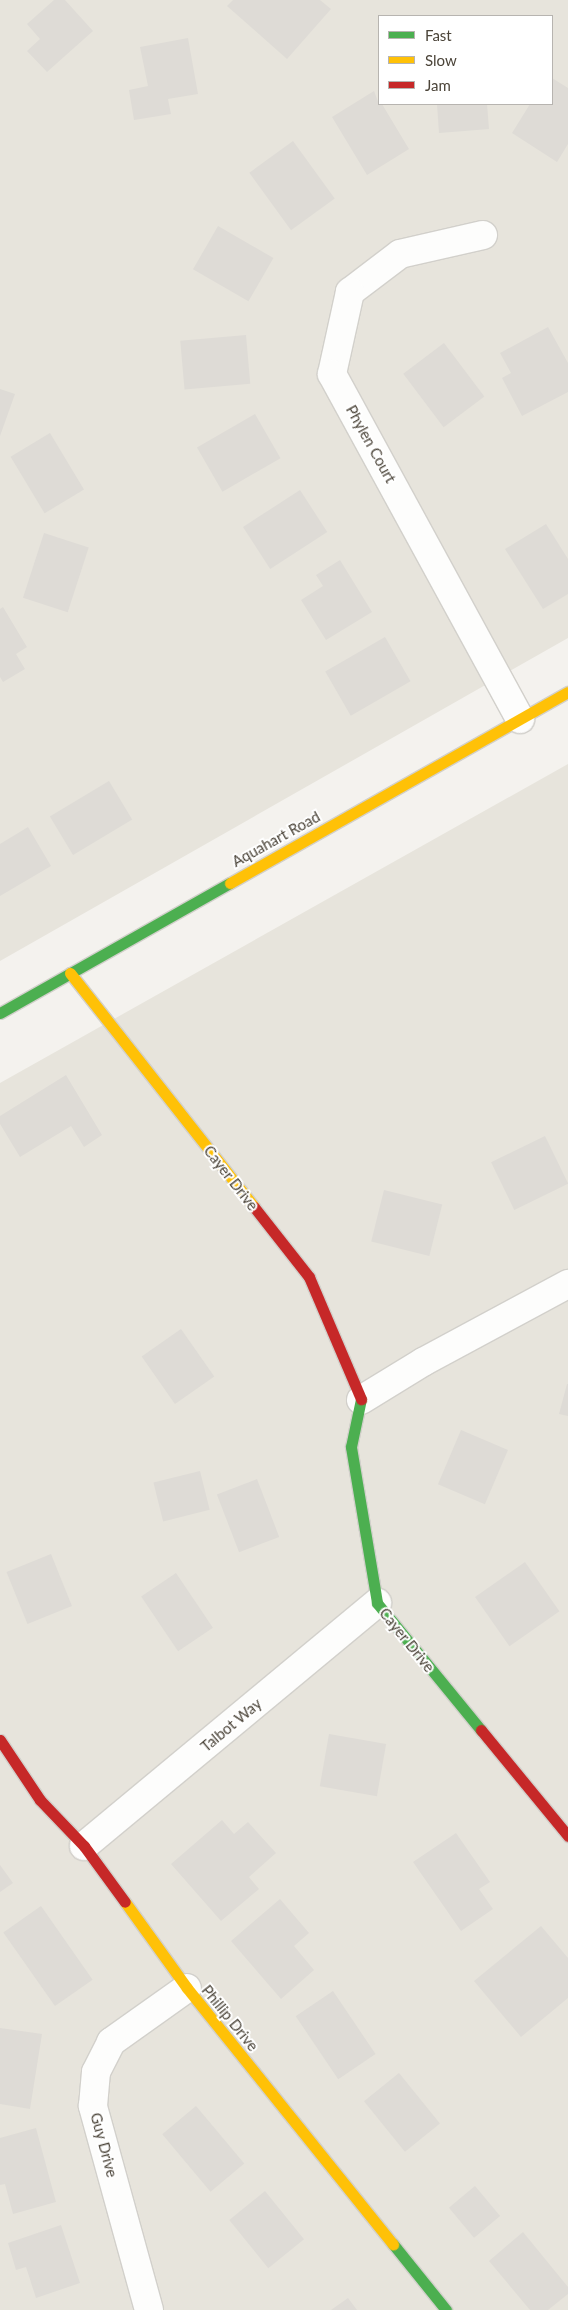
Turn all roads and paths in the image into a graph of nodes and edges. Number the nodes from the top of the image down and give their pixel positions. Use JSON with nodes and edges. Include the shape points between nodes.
{"nodes":[{"id":1,"x":483,"y":235,"type":"dead end"},
{"id":2,"x":568,"y":692,"type":"edge"},
{"id":3,"x":520,"y":718,"type":"junction"},
{"id":4,"x":70,"y":973,"type":"junction"},
{"id":5,"x":0,"y":1013,"type":"edge"},
{"id":6,"x":568,"y":1284,"type":"edge"},
{"id":7,"x":362,"y":1400,"type":"junction"},
{"id":8,"x":377,"y":1603,"type":"junction"},
{"id":9,"x":0,"y":1740,"type":"edge"},
{"id":10,"x":568,"y":1836,"type":"edge"},
{"id":11,"x":84,"y":1846,"type":"junction"},
{"id":12,"x":187,"y":1988,"type":"junction"},
{"id":13,"x":149,"y":2310,"type":"edge"},
{"id":14,"x":446,"y":2310,"type":"edge"}],
"edges":[{"from":1,"to":3,"type":"street","name":"Phylen Court","via":[[400,254],[350,292],[332,374]]},
{"from":2,"to":3,"type":"street","name":"Aquahart Road"},
{"from":3,"to":4,"type":"street","name":"Aquahart Road"},
{"from":4,"to":5,"type":"street","name":"Aquahart Road"},
{"from":4,"to":7,"type":"street","name":"Cayer Drive","via":[[309,1277]]},
{"from":6,"to":7,"type":"street","via":[[423,1362]]},
{"from":7,"to":8,"type":"street","name":"Cayer Drive","via":[[351,1446]]},
{"from":8,"to":10,"type":"street","name":"Cayer Drive"},
{"from":8,"to":11,"type":"street","name":"Talbot Way"},
{"from":9,"to":11,"type":"street","name":"Phillip Drive","via":[[40,1800]]},
{"from":11,"to":12,"type":"street","name":"Phillip Drive"},
{"from":12,"to":13,"type":"street","name":"Guy Drive","via":[[111,2042],[96,2072],[93,2106]]},
{"from":12,"to":14,"type":"street","name":"Phillip Drive"}]}
